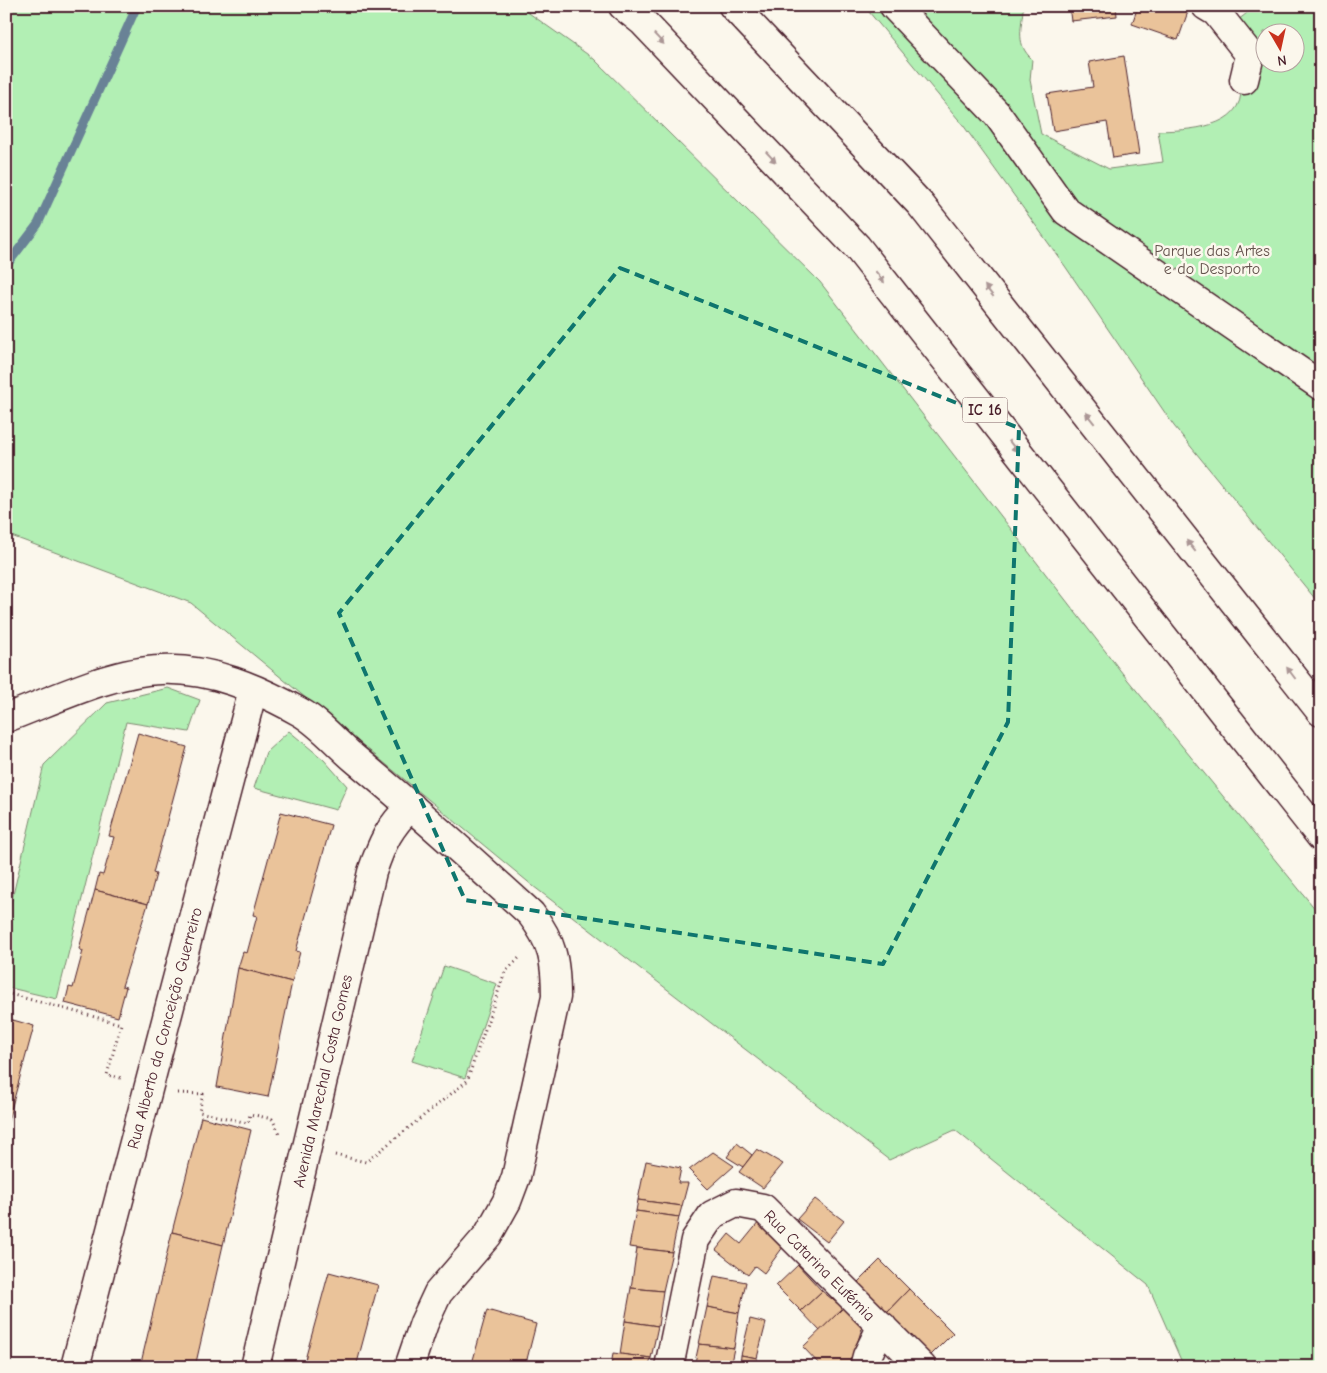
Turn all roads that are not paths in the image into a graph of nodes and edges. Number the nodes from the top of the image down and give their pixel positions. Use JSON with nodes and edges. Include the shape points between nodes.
{"nodes":[{"id":1,"x":623,"y":6,"type":"edge"},
{"id":2,"x":733,"y":6,"type":"edge"},
{"id":3,"x":894,"y":6,"type":"edge"},
{"id":4,"x":1206,"y":6,"type":"edge"},
{"id":5,"x":1244,"y":80,"type":"dead end"},
{"id":6,"x":1321,"y":386,"type":"edge"},
{"id":7,"x":253,"y":690,"type":"junction"},
{"id":8,"x":1321,"y":712,"type":"edge"},
{"id":9,"x":6,"y":718,"type":"edge"},
{"id":10,"x":411,"y":806,"type":"junction"},
{"id":11,"x":1321,"y":837,"type":"edge"},
{"id":12,"x":882,"y":1326,"type":"junction"},
{"id":13,"x":75,"y":1367,"type":"edge"},
{"id":14,"x":255,"y":1367,"type":"edge"},
{"id":15,"x":409,"y":1367,"type":"edge"},
{"id":16,"x":669,"y":1367,"type":"edge"},
{"id":17,"x":864,"y":1367,"type":"edge"},
{"id":18,"x":922,"y":1367,"type":"edge"}],
"edges":[{"from":1,"to":11,"type":"main road","number":"IC 16","one_way":true,"via":[[643,22],[857,247]]},
{"from":8,"to":2,"type":"main road","one_way":true,"via":[[920,204]]},
{"from":3,"to":6,"type":"main road","via":[[997,114],[1066,211]]},
{"from":4,"to":5,"type":"main road","via":[[1216,12],[1250,55]]},
{"from":7,"to":9,"type":"main road","via":[[220,675],[160,670],[86,687]]},
{"from":7,"to":10,"type":"main road","via":[[302,713]]},
{"from":7,"to":13,"type":"main road","name":"Rua Alberto da Conceição Guerreiro"},
{"from":10,"to":14,"type":"main road","name":"Avenida Marechal Costa Gomes","via":[[381,844],[372,872]]},
{"from":10,"to":15,"type":"main road","via":[[531,914],[545,932],[553,950],[556,998],[516,1177],[507,1201],[488,1235],[438,1293]]},
{"from":12,"to":16,"type":"main road","name":"Rua Catarina Eufémia","via":[[763,1208],[736,1203],[712,1215],[695,1240]]},
{"from":12,"to":17,"type":"main road"},
{"from":12,"to":18,"type":"main road","name":"Rua Catarina Eufémia"}]}
